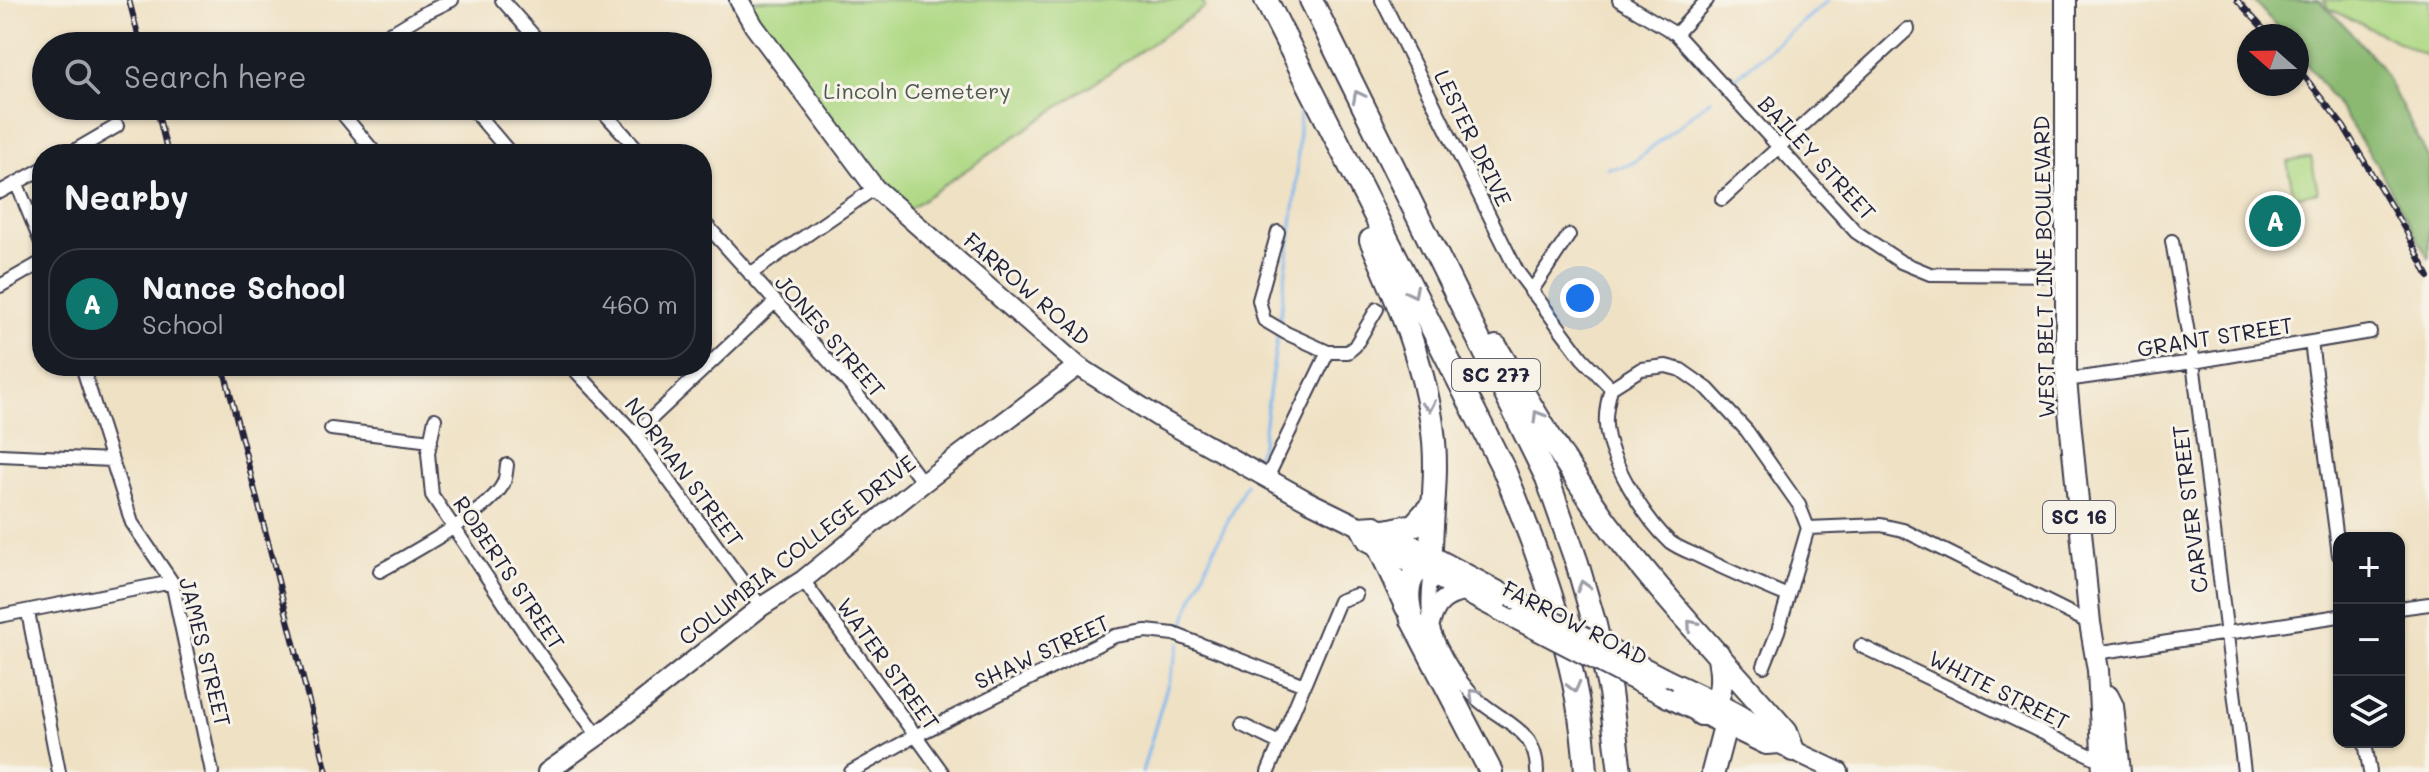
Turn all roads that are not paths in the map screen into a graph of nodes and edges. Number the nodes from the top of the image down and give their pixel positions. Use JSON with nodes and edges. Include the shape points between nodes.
{"nodes":[{"id":1,"x":452,"y":0,"type":"edge"},
{"id":2,"x":502,"y":0,"type":"edge"},
{"id":3,"x":739,"y":0,"type":"edge"},
{"id":4,"x":1266,"y":0,"type":"edge"},
{"id":5,"x":1311,"y":0,"type":"edge"},
{"id":6,"x":1382,"y":0,"type":"edge"},
{"id":7,"x":1619,"y":0,"type":"edge"},
{"id":8,"x":1707,"y":0,"type":"edge"},
{"id":9,"x":2066,"y":0,"type":"edge"},
{"id":10,"x":1908,"y":29,"type":"dead end"},
{"id":11,"x":391,"y":32,"type":"edge"},
{"id":12,"x":531,"y":32,"type":"edge"},
{"id":13,"x":1676,"y":34,"type":"junction"},
{"id":14,"x":348,"y":120,"type":"edge"},
{"id":15,"x":482,"y":120,"type":"edge"},
{"id":16,"x":611,"y":120,"type":"edge"},
{"id":17,"x":1328,"y":122,"type":"junction"},
{"id":18,"x":117,"y":126,"type":"dead end"},
{"id":19,"x":1376,"y":131,"type":"junction"},
{"id":20,"x":86,"y":144,"type":"edge"},
{"id":21,"x":368,"y":144,"type":"edge"},
{"id":22,"x":502,"y":144,"type":"edge"},
{"id":23,"x":633,"y":144,"type":"edge"},
{"id":24,"x":1779,"y":149,"type":"junction"},
{"id":25,"x":32,"y":175,"type":"edge"},
{"id":26,"x":17,"y":184,"type":"junction"},
{"id":27,"x":875,"y":188,"type":"junction"},
{"id":28,"x":0,"y":192,"type":"edge"},
{"id":29,"x":1722,"y":199,"type":"dead end"},
{"id":30,"x":32,"y":221,"type":"edge"},
{"id":31,"x":712,"y":231,"type":"edge"},
{"id":32,"x":1278,"y":232,"type":"dead end"},
{"id":33,"x":1569,"y":235,"type":"dead end"},
{"id":34,"x":2172,"y":241,"type":"dead end"},
{"id":35,"x":32,"y":268,"type":"edge"},
{"id":36,"x":750,"y":274,"type":"junction"},
{"id":37,"x":2065,"y":275,"type":"junction"},
{"id":38,"x":0,"y":286,"type":"edge"},
{"id":39,"x":1531,"y":292,"type":"junction"},
{"id":40,"x":774,"y":303,"type":"junction"},
{"id":41,"x":1377,"y":309,"type":"dead end"},
{"id":42,"x":2370,"y":332,"type":"dead end"},
{"id":43,"x":2311,"y":342,"type":"junction"},
{"id":44,"x":1328,"y":352,"type":"junction"},
{"id":45,"x":712,"y":356,"type":"edge"},
{"id":46,"x":2193,"y":362,"type":"junction"},
{"id":47,"x":1078,"y":366,"type":"junction"},
{"id":48,"x":85,"y":376,"type":"edge"},
{"id":49,"x":580,"y":376,"type":"edge"},
{"id":50,"x":690,"y":376,"type":"edge"},
{"id":51,"x":2066,"y":380,"type":"junction"},
{"id":52,"x":1611,"y":388,"type":"junction"},
{"id":53,"x":435,"y":419,"type":"dead end"},
{"id":54,"x":331,"y":429,"type":"dead end"},
{"id":55,"x":635,"y":434,"type":"junction"},
{"id":56,"x":431,"y":441,"type":"junction"},
{"id":57,"x":0,"y":455,"type":"edge"},
{"id":58,"x":112,"y":460,"type":"junction"},
{"id":59,"x":507,"y":465,"type":"dead end"},
{"id":60,"x":1267,"y":478,"type":"junction"},
{"id":61,"x":923,"y":483,"type":"junction"},
{"id":62,"x":1432,"y":505,"type":"junction"},
{"id":63,"x":452,"y":528,"type":"junction"},
{"id":64,"x":1808,"y":528,"type":"junction"},
{"id":65,"x":2336,"y":532,"type":"edge"},
{"id":66,"x":1383,"y":539,"type":"junction"},
{"id":67,"x":1427,"y":566,"type":"junction"},
{"id":68,"x":380,"y":571,"type":"dead end"},
{"id":69,"x":803,"y":580,"type":"junction"},
{"id":70,"x":172,"y":582,"type":"junction"},
{"id":71,"x":1463,"y":592,"type":"junction"},
{"id":72,"x":1356,"y":595,"type":"dead end"},
{"id":73,"x":1788,"y":596,"type":"junction"},
{"id":74,"x":2429,"y":604,"type":"edge"},
{"id":75,"x":761,"y":607,"type":"junction"},
{"id":76,"x":2405,"y":607,"type":"edge"},
{"id":77,"x":28,"y":612,"type":"junction"},
{"id":78,"x":0,"y":616,"type":"edge"},
{"id":79,"x":2333,"y":617,"type":"edge"},
{"id":80,"x":1422,"y":620,"type":"junction"},
{"id":81,"x":2090,"y":623,"type":"junction"},
{"id":82,"x":2225,"y":632,"type":"junction"},
{"id":83,"x":1861,"y":646,"type":"dead end"},
{"id":84,"x":1718,"y":654,"type":"junction"},
{"id":85,"x":2097,"y":661,"type":"junction"},
{"id":86,"x":1764,"y":666,"type":"dead end"},
{"id":87,"x":1304,"y":685,"type":"junction"},
{"id":88,"x":1708,"y":709,"type":"junction"},
{"id":89,"x":1242,"y":725,"type":"dead end"},
{"id":90,"x":1725,"y":726,"type":"junction"},
{"id":91,"x":598,"y":736,"type":"junction"},
{"id":92,"x":915,"y":736,"type":"junction"},
{"id":93,"x":1279,"y":743,"type":"junction"},
{"id":94,"x":1786,"y":747,"type":"junction"},
{"id":95,"x":2366,"y":748,"type":"edge"},
{"id":96,"x":2112,"y":769,"type":"edge"},
{"id":97,"x":1832,"y":771,"type":"edge"},
{"id":98,"x":59,"y":772,"type":"edge"},
{"id":99,"x":212,"y":772,"type":"edge"},
{"id":100,"x":547,"y":772,"type":"edge"},
{"id":101,"x":851,"y":772,"type":"edge"},
{"id":102,"x":942,"y":772,"type":"edge"},
{"id":103,"x":1268,"y":772,"type":"edge"},
{"id":104,"x":1491,"y":772,"type":"edge"},
{"id":105,"x":1537,"y":772,"type":"edge"},
{"id":106,"x":1586,"y":772,"type":"edge"},
{"id":107,"x":1620,"y":772,"type":"edge"},
{"id":108,"x":1713,"y":772,"type":"edge"},
{"id":109,"x":2244,"y":772,"type":"edge"},
{"id":110,"x":2370,"y":772,"type":"edge"}],
"edges":[{"from":1,"to":11,"type":"street"},
{"from":2,"to":12,"type":"street"},
{"from":3,"to":27,"type":"main road","name":"FARROW ROAD"},
{"from":4,"to":17,"type":"highway","number":"SC 277"},
{"from":19,"to":5,"type":"highway","number":"SC 277","one_way":true},
{"from":6,"to":39,"type":"street","name":"LESTER DRIVE"},
{"from":7,"to":13,"type":"street","name":"BAILEY STREET"},
{"from":8,"to":13,"type":"street"},
{"from":9,"to":37,"type":"main road","name":"WEST BELT LINE BOULEVARD","number":"SC 16"},
{"from":10,"to":24,"type":"street"},
{"from":13,"to":24,"type":"street","name":"BAILEY STREET"},
{"from":14,"to":21,"type":"street"},
{"from":15,"to":22,"type":"street"},
{"from":16,"to":23,"type":"street"},
{"from":17,"to":62,"type":"highway","one_way":true,"via":[[1422,374],[1433,433]]},
{"from":17,"to":106,"type":"highway","number":"SC 277","one_way":true,"via":[[1531,533],[1578,705]]},
{"from":18,"to":20,"type":"street"},
{"from":84,"to":19,"type":"highway","one_way":true,"via":[[1608,524],[1572,472],[1497,348],[1409,180]]},
{"from":107,"to":19,"type":"highway","number":"SC 277","one_way":true,"via":[[1595,625],[1547,478]]},
{"from":24,"to":29,"type":"street"},
{"from":24,"to":37,"type":"street","name":"BAILEY STREET","via":[[1856,232],[1901,262],[1930,274]]},
{"from":25,"to":26,"type":"street"},
{"from":26,"to":28,"type":"street"},
{"from":26,"to":30,"type":"street"},
{"from":27,"to":36,"type":"street"},
{"from":27,"to":47,"type":"main road","name":"FARROW ROAD"},
{"from":31,"to":36,"type":"street","name":"JONES STREET"},
{"from":32,"to":44,"type":"street","via":[[1259,300],[1264,320]]},
{"from":33,"to":39,"type":"street"},
{"from":34,"to":46,"type":"street","name":"CARVER STREET"},
{"from":35,"to":38,"type":"street"},
{"from":36,"to":40,"type":"street","name":"JONES STREET"},
{"from":37,"to":51,"type":"main road","name":"WEST BELT LINE BOULEVARD","number":"SC 16"},
{"from":39,"to":52,"type":"street","name":"LESTER DRIVE"},
{"from":40,"to":45,"type":"street"},
{"from":40,"to":61,"type":"street","name":"JONES STREET","via":[[851,386]]},
{"from":41,"to":44,"type":"street","via":[[1355,346],[1348,352]]},
{"from":42,"to":43,"type":"street","name":"GRANT STREET"},
{"from":43,"to":46,"type":"street","name":"GRANT STREET"},
{"from":43,"to":65,"type":"street"},
{"from":44,"to":60,"type":"street"},
{"from":46,"to":51,"type":"street","name":"GRANT STREET"},
{"from":46,"to":82,"type":"street","name":"CARVER STREET"},
{"from":47,"to":60,"type":"main road","name":"FARROW ROAD"},
{"from":47,"to":61,"type":"main road","name":"COLUMBIA COLLEGE DRIVE"},
{"from":48,"to":58,"type":"street","name":"JAMES STREET"},
{"from":49,"to":55,"type":"street","name":"NORMAN STREET"},
{"from":50,"to":55,"type":"street"},
{"from":51,"to":81,"type":"main road","name":"WEST BELT LINE BOULEVARD","number":"SC 16"},
{"from":52,"to":64,"type":"street","via":[[1641,369],[1666,366],[1708,389],[1767,457]]},
{"from":52,"to":73,"type":"street","via":[[1606,426],[1610,445],[1651,520],[1672,544]]},
{"from":53,"to":56,"type":"street","name":"ROBERTS STREET"},
{"from":54,"to":56,"type":"street"},
{"from":55,"to":75,"type":"street","name":"NORMAN STREET"},
{"from":56,"to":63,"type":"street","name":"ROBERTS STREET","via":[[432,495]]},
{"from":57,"to":58,"type":"street"},
{"from":58,"to":70,"type":"street","name":"JAMES STREET","via":[[132,523]]},
{"from":59,"to":63,"type":"street","via":[[503,484]]},
{"from":60,"to":66,"type":"main road","name":"FARROW ROAD","via":[[1359,526],[1367,541]]},
{"from":61,"to":69,"type":"main road","name":"COLUMBIA COLLEGE DRIVE"},
{"from":62,"to":66,"type":"highway","via":[[1414,525]]},
{"from":62,"to":67,"type":"highway"},
{"from":63,"to":68,"type":"street"},
{"from":63,"to":91,"type":"street","name":"ROBERTS STREET"},
{"from":64,"to":73,"type":"street"},
{"from":64,"to":81,"type":"street","via":[[1881,525],[1903,530]]},
{"from":66,"to":67,"type":"main road","name":"FARROW ROAD"},
{"from":66,"to":80,"type":"highway"},
{"from":67,"to":71,"type":"main road","name":"FARROW ROAD"},
{"from":67,"to":80,"type":"highway","via":[[1413,575],[1409,588],[1408,601]]},
{"from":67,"to":88,"type":"main road","name":"FARROW ROAD","bridge":true,"via":[[1510,597],[1663,677]]},
{"from":69,"to":75,"type":"main road","name":"COLUMBIA COLLEGE DRIVE"},
{"from":69,"to":92,"type":"street","name":"WATER STREET"},
{"from":70,"to":77,"type":"street"},
{"from":70,"to":99,"type":"street","name":"JAMES STREET"},
{"from":71,"to":80,"type":"main road","via":[[1446,597]]},
{"from":71,"to":88,"type":"main road","name":"FARROW ROAD","bridge":true,"via":[[1668,698]]},
{"from":72,"to":87,"type":"street","via":[[1339,601]]},
{"from":73,"to":86,"type":"street"},
{"from":74,"to":76,"type":"street"},
{"from":75,"to":91,"type":"main road","name":"COLUMBIA COLLEGE DRIVE"},
{"from":77,"to":78,"type":"street"},
{"from":77,"to":98,"type":"street"},
{"from":79,"to":82,"type":"street"},
{"from":80,"to":104,"type":"highway"},
{"from":105,"to":80,"type":"street","one_way":true,"via":[[1533,744],[1466,686]]},
{"from":81,"to":85,"type":"main road","name":"WEST BELT LINE BOULEVARD","number":"SC 16"},
{"from":82,"to":85,"type":"street"},
{"from":82,"to":109,"type":"street","name":"CARVER STREET"},
{"from":83,"to":96,"type":"street","name":"WHITE STREET"},
{"from":84,"to":88,"type":"highway","via":[[1722,673]]},
{"from":84,"to":94,"type":"highway","via":[[1786,732]]},
{"from":85,"to":96,"type":"main road","name":"WEST BELT LINE BOULEVARD","number":"SC 16"},
{"from":87,"to":92,"type":"street","name":"SHAW STREET","via":[[1190,639],[1146,631],[1115,636]]},
{"from":87,"to":93,"type":"street"},
{"from":88,"to":90,"type":"highway"},
{"from":88,"to":94,"type":"main road","name":"FARROW ROAD","via":[[1773,735]]},
{"from":89,"to":93,"type":"street"},
{"from":90,"to":94,"type":"main road","name":"FARROW ROAD","via":[[1766,745]]},
{"from":90,"to":108,"type":"highway"},
{"from":91,"to":100,"type":"main road","name":"COLUMBIA COLLEGE DRIVE"},
{"from":92,"to":101,"type":"street","name":"SHAW STREET"},
{"from":92,"to":102,"type":"street","name":"WATER STREET"},
{"from":93,"to":103,"type":"street"},
{"from":94,"to":97,"type":"main road","name":"FARROW ROAD"},
{"from":95,"to":110,"type":"street"}]}
